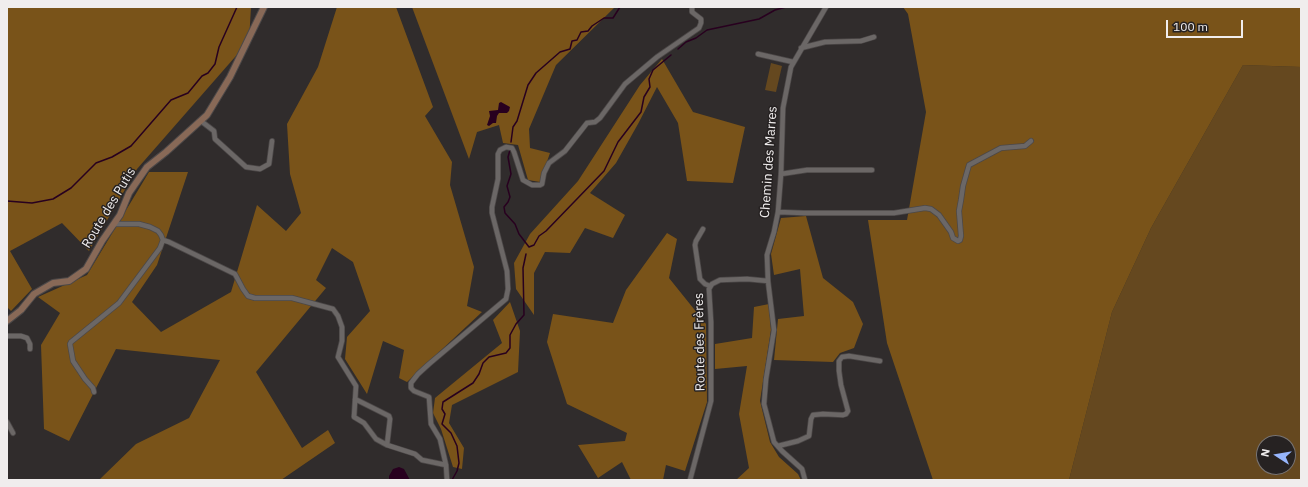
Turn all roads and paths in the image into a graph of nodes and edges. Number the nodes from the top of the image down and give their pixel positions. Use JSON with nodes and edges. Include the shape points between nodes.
{"nodes":[{"id":1,"x":264,"y":7,"type":"edge"},
{"id":2,"x":692,"y":7,"type":"edge"},
{"id":3,"x":826,"y":7,"type":"edge"},
{"id":4,"x":874,"y":37,"type":"dead end"},
{"id":5,"x":801,"y":48,"type":"junction"},
{"id":6,"x":758,"y":54,"type":"dead end"},
{"id":7,"x":793,"y":62,"type":"junction"},
{"id":8,"x":201,"y":121,"type":"junction"},
{"id":9,"x":272,"y":141,"type":"dead end"},
{"id":10,"x":1032,"y":141,"type":"dead end"},
{"id":11,"x":872,"y":170,"type":"dead end"},
{"id":12,"x":781,"y":174,"type":"junction"},
{"id":13,"x":778,"y":212,"type":"junction"},
{"id":14,"x":114,"y":224,"type":"junction"},
{"id":15,"x":703,"y":229,"type":"dead end"},
{"id":16,"x":163,"y":240,"type":"junction"},
{"id":17,"x":768,"y":281,"type":"junction"},
{"id":18,"x":710,"y":286,"type":"junction"},
{"id":19,"x":7,"y":320,"type":"edge"},
{"id":20,"x":7,"y":336,"type":"edge"},
{"id":21,"x":30,"y":349,"type":"dead end"},
{"id":22,"x":880,"y":361,"type":"dead end"},
{"id":23,"x":94,"y":392,"type":"dead end"},
{"id":24,"x":354,"y":399,"type":"junction"},
{"id":25,"x":7,"y":422,"type":"edge"},
{"id":26,"x":13,"y":433,"type":"dead end"},
{"id":27,"x":387,"y":445,"type":"junction"},
{"id":28,"x":778,"y":446,"type":"junction"},
{"id":29,"x":446,"y":465,"type":"junction"},
{"id":30,"x":447,"y":480,"type":"edge"},
{"id":31,"x":690,"y":480,"type":"edge"},
{"id":32,"x":805,"y":480,"type":"edge"}],
"edges":[{"from":1,"to":8,"type":"street","name":"Route des Putis","via":[[230,77]]},
{"from":2,"to":29,"type":"street","via":[[692,12],[701,19],[699,28],[625,84],[600,118],[587,123],[565,151],[549,163],[542,184],[532,185],[524,180],[512,148],[500,150],[492,213],[507,271],[506,299],[429,364],[411,383],[411,388],[429,397],[431,424],[440,439]]},
{"from":3,"to":5,"type":"street","name":"Chemin des Marres"},
{"from":4,"to":5,"type":"street","via":[[861,41],[825,42]]},
{"from":5,"to":7,"type":"street","name":"Chemin des Marres"},
{"from":6,"to":7,"type":"street"},
{"from":7,"to":12,"type":"street","name":"Chemin des Marres","via":[[783,108]]},
{"from":8,"to":9,"type":"street","via":[[214,131],[215,139],[246,167],[260,169],[269,164]]},
{"from":8,"to":14,"type":"street","name":"Route des Putis","via":[[147,167],[129,194]]},
{"from":10,"to":13,"type":"street","via":[[1025,146],[1001,148],[970,165],[960,200],[961,236],[958,241],[953,238],[939,215],[925,208],[894,213]]},
{"from":11,"to":12,"type":"street","via":[[807,170]]},
{"from":12,"to":13,"type":"street","name":"Chemin des Marres"},
{"from":13,"to":17,"type":"street","name":"Chemin des Marres","via":[[767,255]]},
{"from":14,"to":16,"type":"street","via":[[139,224],[150,227],[158,231]]},
{"from":14,"to":19,"type":"street","name":"Route des Putis","via":[[86,269],[70,281],[53,283],[34,294],[21,310]]},
{"from":15,"to":18,"type":"street","via":[[695,246],[700,279]]},
{"from":16,"to":23,"type":"street","via":[[160,248],[119,303],[70,344],[73,361]]},
{"from":16,"to":24,"type":"street","via":[[235,274],[248,296],[292,298],[332,309],[342,327],[338,357],[356,386]]},
{"from":17,"to":18,"type":"street","name":"Route des Frères","via":[[720,280]]},
{"from":17,"to":28,"type":"street","name":"Chemin des Marres","via":[[774,330],[764,404],[774,442]]},
{"from":18,"to":31,"type":"street","name":"Route des Frères","via":[[711,401]]},
{"from":20,"to":21,"type":"street","via":[[27,338]]},
{"from":22,"to":28,"type":"street","via":[[842,357],[839,361],[839,371],[848,411],[846,414],[813,415],[809,436]]},
{"from":24,"to":27,"type":"street","via":[[354,417],[364,423],[376,439]]},
{"from":24,"to":27,"type":"street","via":[[389,416]]},
{"from":25,"to":26,"type":"street"},
{"from":27,"to":29,"type":"street","via":[[415,454],[422,460]]},
{"from":28,"to":32,"type":"street","name":"Chemin des Marres","via":[[802,469]]},
{"from":29,"to":30,"type":"street"}]}
